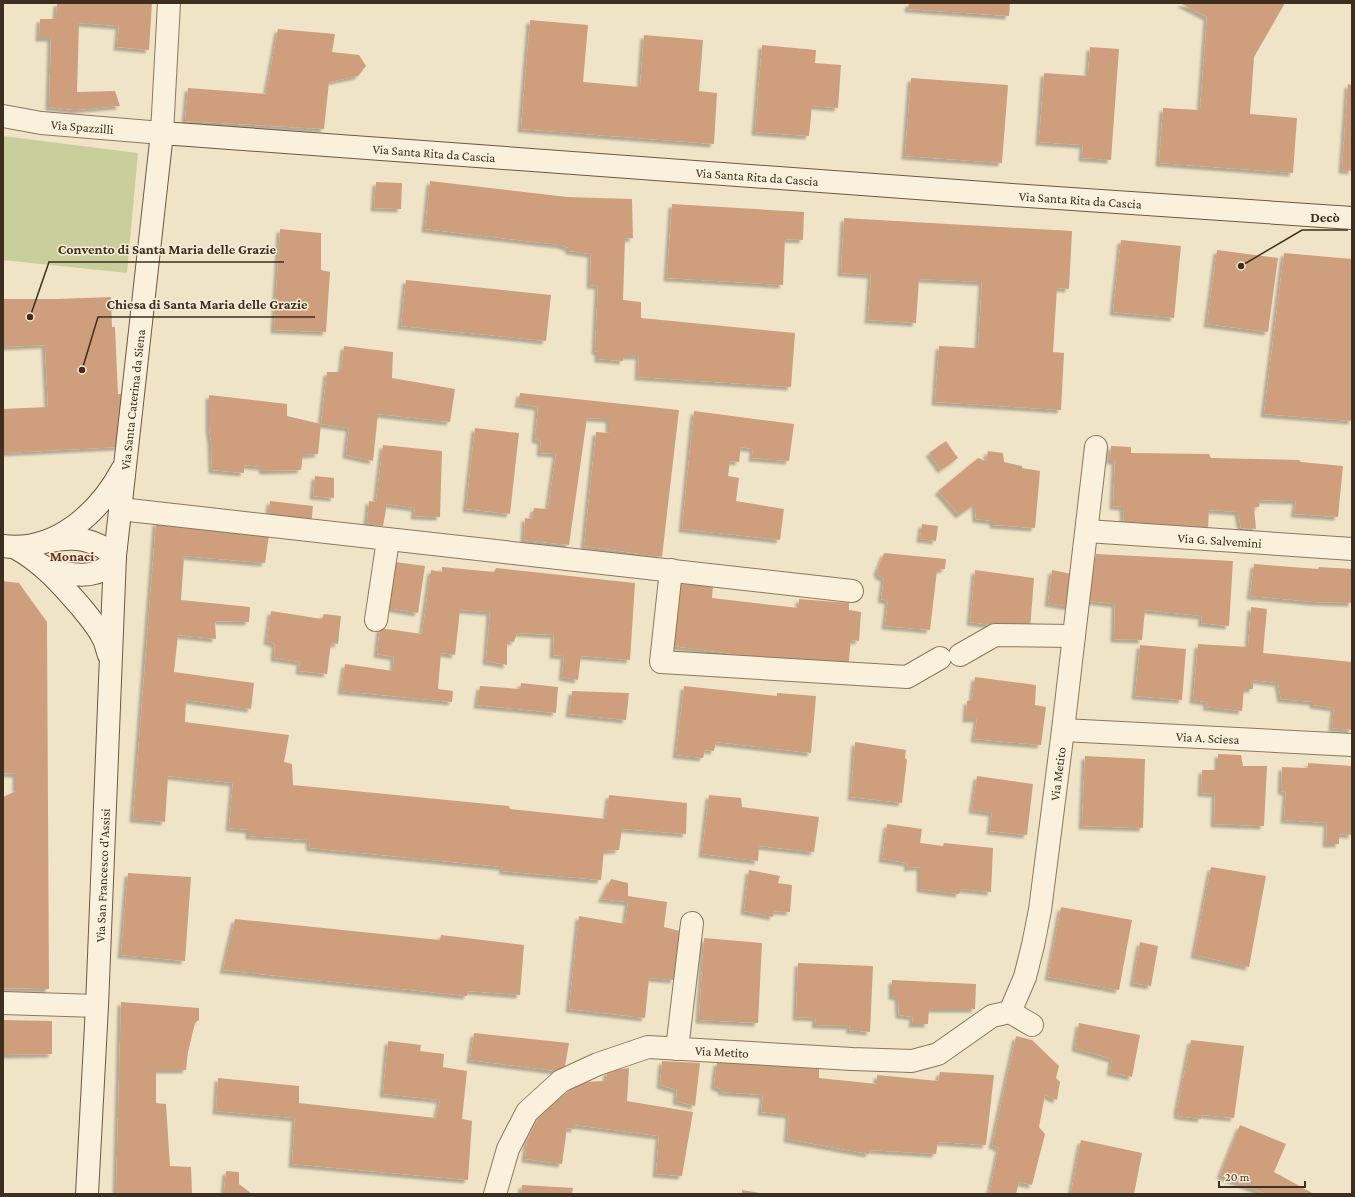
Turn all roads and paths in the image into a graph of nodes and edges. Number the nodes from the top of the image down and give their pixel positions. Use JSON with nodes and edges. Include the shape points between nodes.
{"nodes":[{"id":1,"x":169,"y":3,"type":"edge"},
{"id":2,"x":3,"y":116,"type":"edge"},
{"id":3,"x":162,"y":134,"type":"junction"},
{"id":4,"x":1352,"y":218,"type":"edge"},
{"id":5,"x":1096,"y":447,"type":"dead end"},
{"id":6,"x":125,"y":464,"type":"junction"},
{"id":7,"x":120,"y":509,"type":"junction"},
{"id":8,"x":1087,"y":531,"type":"junction"},
{"id":9,"x":388,"y":540,"type":"junction"},
{"id":10,"x":50,"y":541,"type":"junction"},
{"id":11,"x":8,"y":546,"type":"edge"},
{"id":12,"x":1352,"y":549,"type":"edge"},
{"id":13,"x":115,"y":556,"type":"junction"},
{"id":14,"x":42,"y":565,"type":"junction"},
{"id":15,"x":671,"y":570,"type":"junction"},
{"id":16,"x":852,"y":591,"type":"dead end"},
{"id":17,"x":376,"y":620,"type":"dead end"},
{"id":18,"x":1074,"y":636,"type":"junction"},
{"id":19,"x":110,"y":662,"type":"junction"},
{"id":20,"x":1064,"y":730,"type":"junction"},
{"id":21,"x":1352,"y":745,"type":"edge"},
{"id":22,"x":692,"y":923,"type":"dead end"},
{"id":23,"x":3,"y":1003,"type":"edge"},
{"id":24,"x":97,"y":1006,"type":"junction"},
{"id":25,"x":1010,"y":1012,"type":"junction"},
{"id":26,"x":1032,"y":1025,"type":"dead end"},
{"id":27,"x":677,"y":1049,"type":"junction"},
{"id":28,"x":87,"y":1194,"type":"edge"},
{"id":29,"x":495,"y":1194,"type":"edge"}],
"edges":[{"from":1,"to":3,"type":"street","name":"Via Santa Caterina da Siena"},
{"from":2,"to":3,"type":"street","name":"Via Spazzilli","via":[[41,123]]},
{"from":3,"to":4,"type":"street","name":"Via Santa Rita da Cascia"},
{"from":3,"to":6,"type":"street","name":"Via Santa Caterina da Siena"},
{"from":5,"to":8,"type":"street","name":"Via Metito"},
{"from":6,"to":7,"type":"street","name":"Via Santa Caterina da Siena"},
{"from":6,"to":10,"type":"street","via":[[101,502],[68,530]]},
{"from":7,"to":9,"type":"street"},
{"from":7,"to":13,"type":"street","name":"Via Santa Caterina da Siena"},
{"from":8,"to":12,"type":"street","name":"Via G. Salvemini"},
{"from":8,"to":18,"type":"street","name":"Via Metito"},
{"from":9,"to":15,"type":"street"},
{"from":9,"to":17,"type":"street"},
{"from":10,"to":11,"type":"street","via":[[33,546]]},
{"from":10,"to":13,"type":"street","via":[[63,538],[92,542]]},
{"from":11,"to":14,"type":"street"},
{"from":13,"to":14,"type":"street","via":[[108,566],[98,572],[85,574],[67,573]]},
{"from":13,"to":19,"type":"street","name":"Via San Francesco d'Assisi"},
{"from":14,"to":19,"type":"street","via":[[93,621],[104,640]]},
{"from":15,"to":16,"type":"street"},
{"from":15,"to":18,"type":"street","via":[[661,662],[907,677],[995,635]]},
{"from":18,"to":20,"type":"street","name":"Via Metito"},
{"from":19,"to":24,"type":"street","name":"Via San Francesco d'Assisi"},
{"from":20,"to":21,"type":"street","name":"Via A. Sciesa"},
{"from":20,"to":25,"type":"street","name":"Via Metito","via":[[1040,910],[1024,976]]},
{"from":22,"to":27,"type":"street"},
{"from":23,"to":24,"type":"street"},
{"from":24,"to":28,"type":"street","name":"Via San Francesco d'Assisi"},
{"from":25,"to":26,"type":"street"},
{"from":25,"to":27,"type":"street","name":"Via Metito","via":[[992,1016],[938,1054],[912,1061]]},
{"from":27,"to":29,"type":"street","name":"Via Metito","via":[[648,1047],[598,1064],[561,1081],[527,1112],[508,1149]]}]}
